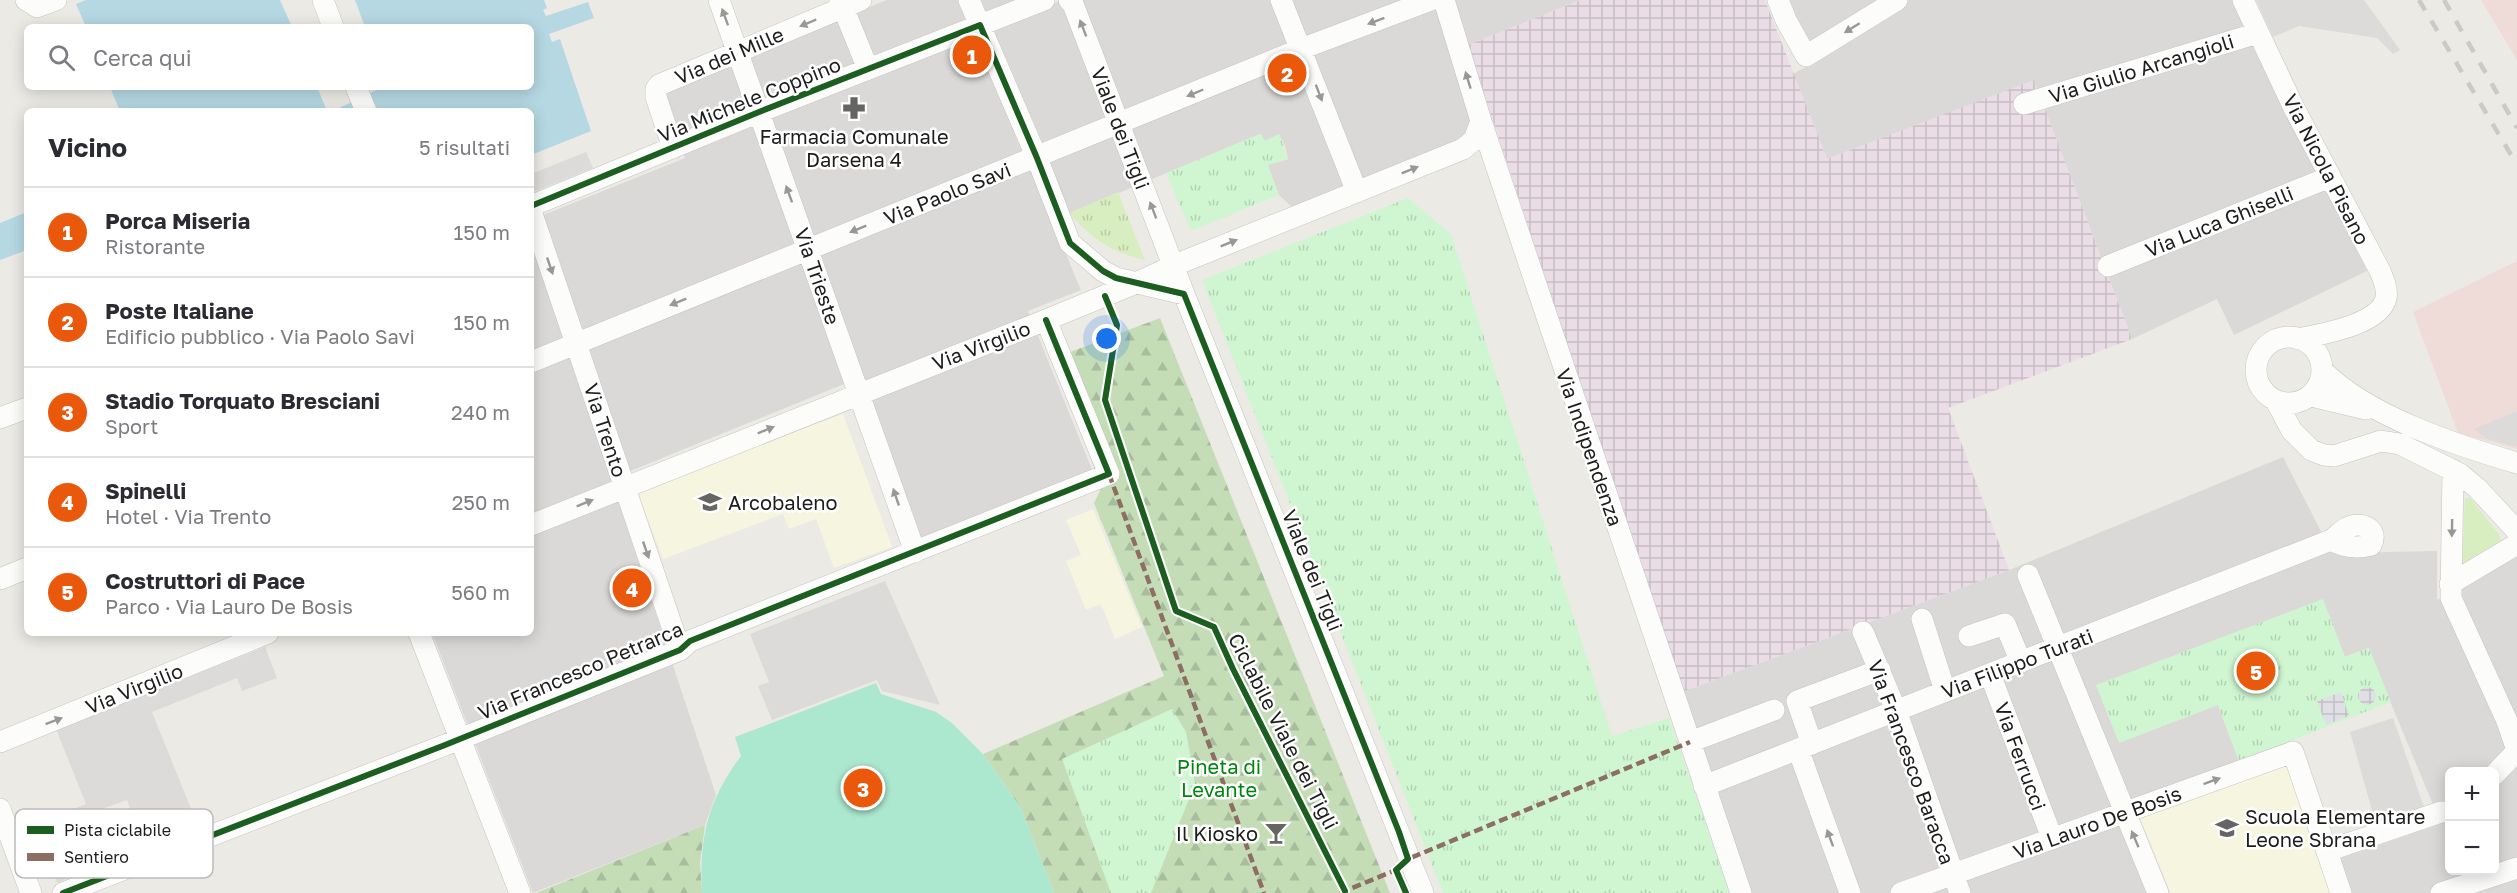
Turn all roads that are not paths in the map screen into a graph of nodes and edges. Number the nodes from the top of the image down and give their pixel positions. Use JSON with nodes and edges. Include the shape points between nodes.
{"nodes":[{"id":1,"x":26,"y":0,"type":"edge"},
{"id":2,"x":56,"y":0,"type":"edge"},
{"id":3,"x":322,"y":0,"type":"edge"},
{"id":4,"x":719,"y":0,"type":"edge"},
{"id":5,"x":969,"y":0,"type":"edge"},
{"id":6,"x":1044,"y":0,"type":"edge"},
{"id":7,"x":1069,"y":0,"type":"edge"},
{"id":8,"x":1281,"y":0,"type":"edge"},
{"id":9,"x":1431,"y":0,"type":"edge"},
{"id":10,"x":1444,"y":0,"type":"edge"},
{"id":11,"x":1778,"y":0,"type":"edge"},
{"id":12,"x":1897,"y":0,"type":"edge"},
{"id":13,"x":2243,"y":0,"type":"edge"},
{"id":14,"x":848,"y":2,"type":"edge"},
{"id":15,"x":332,"y":24,"type":"edge"},
{"id":16,"x":980,"y":25,"type":"junction"},
{"id":17,"x":2259,"y":33,"type":"junction"},
{"id":18,"x":1301,"y":49,"type":"junction"},
{"id":19,"x":738,"y":52,"type":"junction"},
{"id":20,"x":868,"y":69,"type":"junction"},
{"id":21,"x":357,"y":90,"type":"edge"},
{"id":22,"x":2024,"y":104,"type":"dead end"},
{"id":23,"x":365,"y":108,"type":"edge"},
{"id":24,"x":759,"y":112,"type":"junction"},
{"id":25,"x":1481,"y":121,"type":"junction"},
{"id":26,"x":1119,"y":124,"type":"junction"},
{"id":27,"x":673,"y":148,"type":"junction"},
{"id":28,"x":1463,"y":149,"type":"junction"},
{"id":29,"x":1494,"y":155,"type":"junction"},
{"id":30,"x":1037,"y":158,"type":"junction"},
{"id":31,"x":2330,"y":177,"type":"junction"},
{"id":32,"x":1357,"y":192,"type":"junction"},
{"id":33,"x":534,"y":205,"type":"edge"},
{"id":34,"x":534,"y":220,"type":"edge"},
{"id":35,"x":808,"y":248,"type":"junction"},
{"id":36,"x":1175,"y":265,"type":"junction"},
{"id":37,"x":2108,"y":266,"type":"dead end"},
{"id":38,"x":1148,"y":283,"type":"junction"},
{"id":39,"x":1184,"y":294,"type":"junction"},
{"id":40,"x":1046,"y":320,"type":"junction"},
{"id":41,"x":2352,"y":326,"type":"junction"},
{"id":42,"x":2299,"y":339,"type":"junction"},
{"id":43,"x":577,"y":343,"type":"junction"},
{"id":44,"x":1058,"y":348,"type":"junction"},
{"id":45,"x":534,"y":361,"type":"edge"},
{"id":46,"x":2322,"y":365,"type":"junction"},
{"id":47,"x":859,"y":393,"type":"junction"},
{"id":48,"x":2308,"y":397,"type":"junction"},
{"id":49,"x":2276,"y":401,"type":"junction"},
{"id":50,"x":24,"y":409,"type":"edge"},
{"id":51,"x":0,"y":418,"type":"edge"},
{"id":52,"x":2400,"y":420,"type":"junction"},
{"id":53,"x":2304,"y":445,"type":"junction"},
{"id":54,"x":2517,"y":463,"type":"edge"},
{"id":55,"x":2453,"y":470,"type":"junction"},
{"id":56,"x":625,"y":487,"type":"junction"},
{"id":57,"x":534,"y":524,"type":"edge"},
{"id":58,"x":2517,"y":531,"type":"edge"},
{"id":59,"x":2331,"y":540,"type":"dead end"},
{"id":60,"x":2517,"y":544,"type":"edge"},
{"id":61,"x":915,"y":552,"type":"junction"},
{"id":62,"x":24,"y":569,"type":"edge"},
{"id":63,"x":2028,"y":575,"type":"dead end"},
{"id":64,"x":0,"y":579,"type":"edge"},
{"id":65,"x":2450,"y":584,"type":"junction"},
{"id":66,"x":1922,"y":619,"type":"dead end"},
{"id":67,"x":1863,"y":632,"type":"dead end"},
{"id":68,"x":261,"y":636,"type":"edge"},
{"id":69,"x":420,"y":636,"type":"edge"},
{"id":70,"x":1969,"y":636,"type":"dead end"},
{"id":71,"x":2056,"y":648,"type":"junction"},
{"id":72,"x":680,"y":650,"type":"junction"},
{"id":73,"x":2021,"y":662,"type":"junction"},
{"id":74,"x":1880,"y":670,"type":"junction"},
{"id":75,"x":1990,"y":674,"type":"junction"},
{"id":76,"x":1945,"y":691,"type":"junction"},
{"id":77,"x":1774,"y":710,"type":"dead end"},
{"id":78,"x":1896,"y":710,"type":"junction"},
{"id":79,"x":460,"y":738,"type":"junction"},
{"id":80,"x":0,"y":742,"type":"edge"},
{"id":81,"x":1690,"y":742,"type":"junction"},
{"id":82,"x":1805,"y":746,"type":"junction"},
{"id":83,"x":2517,"y":751,"type":"edge"},
{"id":84,"x":2499,"y":770,"type":"edge"},
{"id":85,"x":1704,"y":786,"type":"junction"},
{"id":86,"x":0,"y":809,"type":"edge"},
{"id":87,"x":2445,"y":812,"type":"edge"},
{"id":88,"x":2124,"y":813,"type":"junction"},
{"id":89,"x":213,"y":834,"type":"edge"},
{"id":90,"x":2052,"y":838,"type":"junction"},
{"id":91,"x":15,"y":850,"type":"edge"},
{"id":92,"x":2327,"y":851,"type":"junction"},
{"id":93,"x":2517,"y":868,"type":"edge"},
{"id":94,"x":25,"y":878,"type":"edge"},
{"id":95,"x":101,"y":878,"type":"edge"},
{"id":96,"x":2479,"y":881,"type":"edge"},
{"id":97,"x":1957,"y":883,"type":"edge"},
{"id":98,"x":31,"y":893,"type":"edge"},
{"id":99,"x":63,"y":893,"type":"edge"},
{"id":100,"x":520,"y":893,"type":"edge"},
{"id":101,"x":1423,"y":893,"type":"edge"},
{"id":102,"x":1741,"y":893,"type":"edge"},
{"id":103,"x":1850,"y":893,"type":"edge"},
{"id":104,"x":1900,"y":893,"type":"edge"},
{"id":105,"x":2158,"y":893,"type":"edge"},
{"id":106,"x":2342,"y":893,"type":"edge"},
{"id":107,"x":2441,"y":893,"type":"edge"}],
"edges":[{"from":1,"to":2,"type":"street","via":[[37,7]]},
{"from":3,"to":15,"type":"street"},
{"from":19,"to":4,"type":"street","name":"Via Trieste","one_way":true},
{"from":5,"to":16,"type":"street"},
{"from":6,"to":16,"type":"street","name":"Via Michele Coppino"},
{"from":26,"to":7,"type":"street","name":"Viale dei Tigli","one_way":true},
{"from":8,"to":18,"type":"street"},
{"from":9,"to":18,"type":"street","name":"Via Paolo Savi","one_way":true},
{"from":25,"to":10,"type":"street","name":"Via Indipendenza","one_way":true},
{"from":12,"to":11,"type":"street","one_way":true,"via":[[1806,56]]},
{"from":13,"to":17,"type":"street","name":"Via Nicola Pisano"},
{"from":14,"to":19,"type":"street","name":"Via dei Mille","one_way":true},
{"from":14,"to":20,"type":"street"},
{"from":16,"to":20,"type":"street","name":"Via Michele Coppino"},
{"from":16,"to":30,"type":"street"},
{"from":17,"to":22,"type":"street","name":"Via Giulio Arcangioli"},
{"from":17,"to":31,"type":"street","name":"Via Nicola Pisano"},
{"from":18,"to":26,"type":"street","name":"Via Paolo Savi","one_way":true},
{"from":18,"to":32,"type":"street","one_way":true},
{"from":19,"to":24,"type":"street","name":"Via Trieste"},
{"from":19,"to":27,"type":"street","name":"Via dei Mille","via":[[657,87],[656,97]]},
{"from":20,"to":24,"type":"street","name":"Via Michele Coppino"},
{"from":21,"to":23,"type":"street"},
{"from":24,"to":27,"type":"street","name":"Via Michele Coppino"},
{"from":35,"to":24,"type":"street","name":"Via Trieste","one_way":true},
{"from":25,"to":28,"type":"street","via":[[1474,140]]},
{"from":25,"to":29,"type":"street","name":"Via Indipendenza"},
{"from":26,"to":30,"type":"street","name":"Via Paolo Savi"},
{"from":36,"to":26,"type":"street","name":"Viale dei Tigli","one_way":true},
{"from":27,"to":33,"type":"street","name":"Via Michele Coppino"},
{"from":28,"to":29,"type":"street","via":[[1481,149]]},
{"from":32,"to":28,"type":"street","name":"Via Virgilio","one_way":true},
{"from":29,"to":81,"type":"street","name":"Via Indipendenza"},
{"from":30,"to":35,"type":"street","name":"Via Paolo Savi","one_way":true},
{"from":30,"to":38,"type":"street","via":[[1075,249],[1107,274]]},
{"from":31,"to":37,"type":"street","name":"Via Luca Ghiselli"},
{"from":31,"to":41,"type":"street","name":"Via Nicola Pisano","via":[[2380,271],[2386,293],[2379,310]]},
{"from":36,"to":32,"type":"street","name":"Via Virgilio","one_way":true},
{"from":34,"to":43,"type":"street","name":"Via Trento","one_way":true},
{"from":35,"to":43,"type":"street","name":"Via Paolo Savi","one_way":true},
{"from":35,"to":47,"type":"street","name":"Via Trieste"},
{"from":36,"to":38,"type":"street","name":"Via Virgilio"},
{"from":36,"to":39,"type":"street","name":"Viale dei Tigli"},
{"from":38,"to":39,"type":"street"},
{"from":38,"to":40,"type":"street","name":"Via Virgilio"},
{"from":38,"to":44,"type":"street","via":[[1065,328]]},
{"from":39,"to":101,"type":"street","name":"Viale dei Tigli"},
{"from":40,"to":44,"type":"street"},
{"from":40,"to":47,"type":"street","name":"Via Virgilio"},
{"from":41,"to":42,"type":"street","name":"Via Nicola Pisano"},
{"from":41,"to":46,"type":"street","name":"Via Nicola Pisano","via":[[2334,344]]},
{"from":42,"to":46,"type":"street","via":[[2313,347]]},
{"from":42,"to":49,"type":"street","name":"Via Nicola Pisano","via":[[2273,341],[2257,362],[2259,384]]},
{"from":43,"to":45,"type":"street","name":"Via Paolo Savi"},
{"from":43,"to":56,"type":"street","name":"Via Trento"},
{"from":44,"to":61,"type":"street","name":"Via Francesco Petrarca","via":[[1109,474]]},
{"from":46,"to":48,"type":"street","name":"Via Nicola Pisano","via":[[2320,384]]},
{"from":46,"to":52,"type":"street","via":[[2338,384]]},
{"from":56,"to":47,"type":"street","name":"Via Virgilio","one_way":true},
{"from":61,"to":47,"type":"street","name":"Via Trieste","one_way":true},
{"from":48,"to":49,"type":"street","via":[[2290,404]]},
{"from":48,"to":52,"type":"street"},
{"from":48,"to":53,"type":"street","name":"Via Nicola Pisano","via":[[2301,425]]},
{"from":49,"to":53,"type":"street","name":"Via Nicola Pisano"},
{"from":50,"to":51,"type":"street"},
{"from":52,"to":54,"type":"street","via":[[2458,445]]},
{"from":53,"to":55,"type":"street","via":[[2319,454],[2334,456],[2392,441]]},
{"from":55,"to":58,"type":"street","via":[[2477,488]]},
{"from":55,"to":65,"type":"street","one_way":true},
{"from":57,"to":56,"type":"street","name":"Via Virgilio","one_way":true},
{"from":56,"to":72,"type":"street","name":"Via Trento","one_way":true},
{"from":59,"to":71,"type":"street","name":"Via Filippo Turati"},
{"from":60,"to":65,"type":"street"},
{"from":61,"to":72,"type":"street","name":"Via Francesco Petrarca","via":[[690,641]]},
{"from":62,"to":64,"type":"street"},
{"from":63,"to":71,"type":"street"},
{"from":65,"to":83,"type":"street","via":[[2452,603]]},
{"from":66,"to":76,"type":"street"},
{"from":67,"to":74,"type":"street","name":"Via Francesco Baracca"},
{"from":80,"to":68,"type":"street","name":"Via Virgilio","one_way":true},
{"from":69,"to":79,"type":"street"},
{"from":70,"to":73,"type":"street","via":[[2005,624]]},
{"from":71,"to":73,"type":"street","name":"Via Filippo Turati"},
{"from":71,"to":88,"type":"street"},
{"from":72,"to":79,"type":"street","name":"Via Francesco Petrarca"},
{"from":73,"to":75,"type":"street","name":"Via Filippo Turati"},
{"from":74,"to":78,"type":"street","name":"Via Francesco Baracca"},
{"from":74,"to":82,"type":"street","via":[[1797,701]]},
{"from":75,"to":76,"type":"street","name":"Via Filippo Turati"},
{"from":75,"to":90,"type":"street","name":"Via Ferrucci"},
{"from":76,"to":78,"type":"street","name":"Via Filippo Turati"},
{"from":77,"to":81,"type":"street"},
{"from":78,"to":82,"type":"street","name":"Via Filippo Turati"},
{"from":78,"to":97,"type":"street","name":"Via Francesco Baracca"},
{"from":79,"to":89,"type":"street","name":"Via Francesco Petrarca"},
{"from":79,"to":100,"type":"street"},
{"from":81,"to":85,"type":"street","name":"Via Indipendenza"},
{"from":82,"to":85,"type":"street","name":"Via Filippo Turati"},
{"from":103,"to":82,"type":"street","one_way":true},
{"from":83,"to":84,"type":"street"},
{"from":85,"to":102,"type":"street","name":"Via Indipendenza"},
{"from":86,"to":91,"type":"street"},
{"from":87,"to":92,"type":"street"},
{"from":88,"to":90,"type":"street","name":"Via Lauro De Bosis"},
{"from":88,"to":92,"type":"street","name":"Via Lauro De Bosis","one_way":true,"via":[[2294,752]]},
{"from":105,"to":88,"type":"street","one_way":true},
{"from":90,"to":97,"type":"street","name":"Via Lauro De Bosis"},
{"from":92,"to":106,"type":"street"},
{"from":93,"to":96,"type":"street"},
{"from":94,"to":98,"type":"street"},
{"from":95,"to":99,"type":"street","name":"Via Francesco Petrarca"},
{"from":96,"to":107,"type":"street"},
{"from":97,"to":104,"type":"street","name":"Via Lauro De Bosis"}]}
